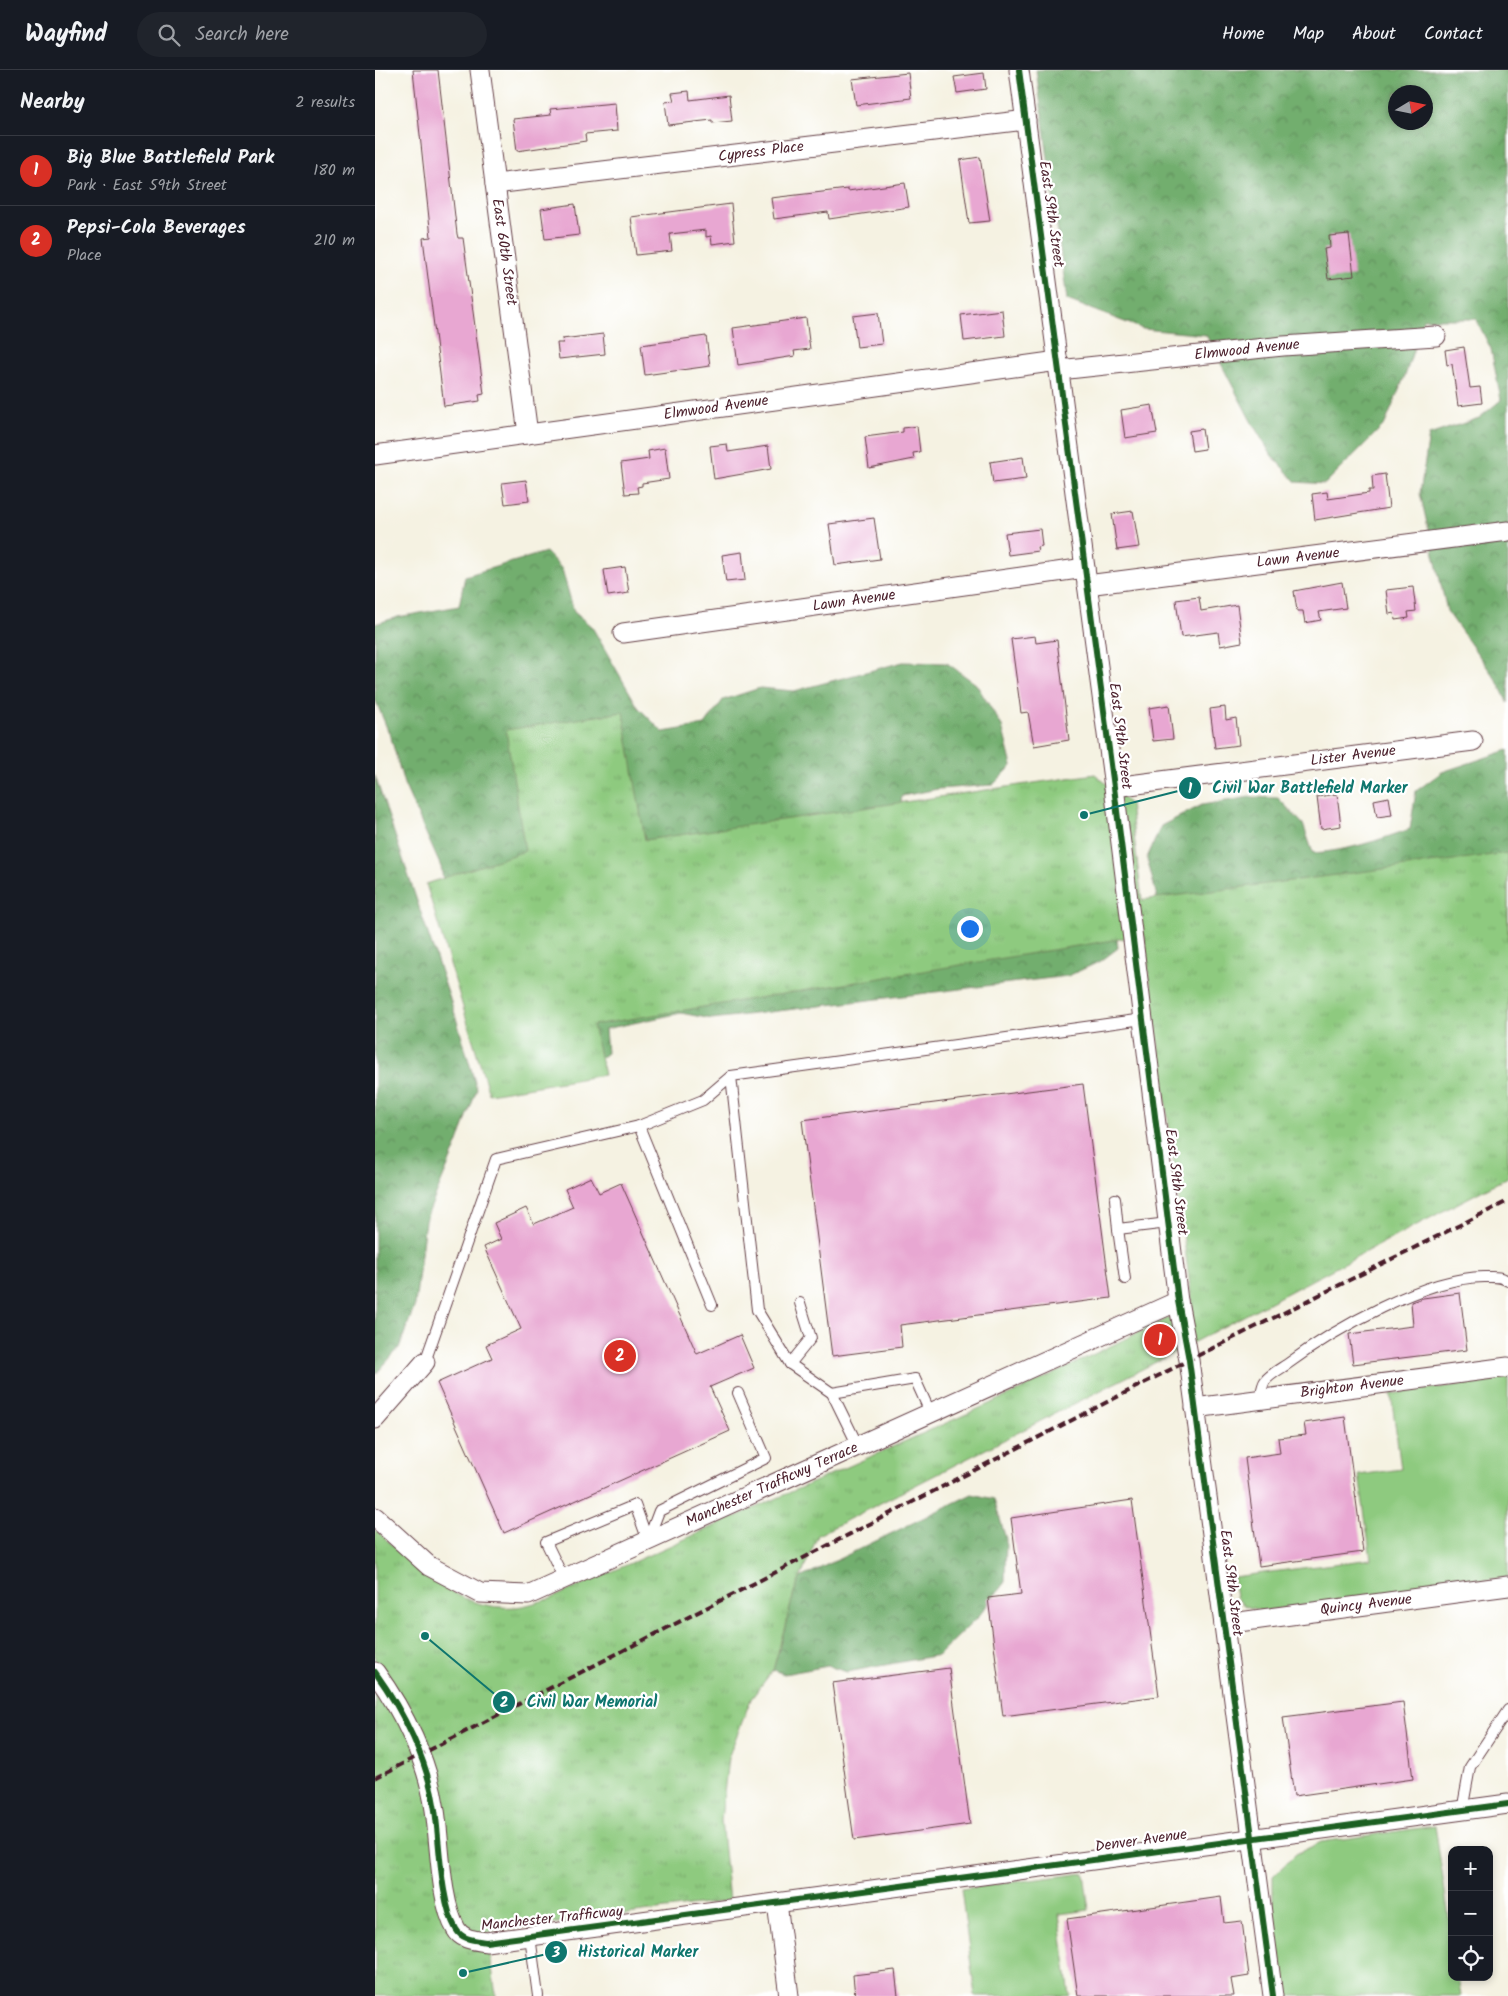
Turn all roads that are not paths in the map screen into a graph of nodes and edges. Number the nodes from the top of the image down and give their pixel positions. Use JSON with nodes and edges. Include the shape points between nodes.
{"nodes":[{"id":1,"x":480,"y":70,"type":"edge"},
{"id":2,"x":1019,"y":70,"type":"edge"},
{"id":3,"x":1026,"y":120,"type":"junction"},
{"id":4,"x":495,"y":184,"type":"junction"},
{"id":5,"x":1436,"y":336,"type":"dead end"},
{"id":6,"x":1058,"y":366,"type":"junction"},
{"id":7,"x":528,"y":434,"type":"junction"},
{"id":8,"x":375,"y":455,"type":"edge"},
{"id":9,"x":1508,"y":531,"type":"edge"},
{"id":10,"x":1086,"y":577,"type":"junction"},
{"id":11,"x":623,"y":633,"type":"dead end"},
{"id":12,"x":1473,"y":741,"type":"dead end"},
{"id":13,"x":1114,"y":787,"type":"junction"},
{"id":14,"x":1143,"y":1019,"type":"junction"},
{"id":15,"x":731,"y":1076,"type":"junction"},
{"id":16,"x":639,"y":1126,"type":"junction"},
{"id":17,"x":1115,"y":1199,"type":"dead end"},
{"id":18,"x":1168,"y":1223,"type":"junction"},
{"id":19,"x":1118,"y":1230,"type":"junction"},
{"id":20,"x":1125,"y":1279,"type":"dead end"},
{"id":21,"x":1508,"y":1281,"type":"edge"},
{"id":22,"x":1178,"y":1301,"type":"junction"},
{"id":23,"x":800,"y":1303,"type":"dead end"},
{"id":24,"x":712,"y":1306,"type":"dead end"},
{"id":25,"x":425,"y":1362,"type":"joint"},
{"id":26,"x":790,"y":1364,"type":"junction"},
{"id":27,"x":1508,"y":1367,"type":"edge"},
{"id":28,"x":738,"y":1393,"type":"dead end"},
{"id":29,"x":832,"y":1393,"type":"junction"},
{"id":30,"x":1259,"y":1399,"type":"junction"},
{"id":31,"x":1195,"y":1408,"type":"junction"},
{"id":32,"x":930,"y":1412,"type":"junction"},
{"id":33,"x":375,"y":1419,"type":"edge"},
{"id":34,"x":858,"y":1446,"type":"junction"},
{"id":35,"x":375,"y":1517,"type":"edge"},
{"id":36,"x":648,"y":1541,"type":"junction"},
{"id":37,"x":564,"y":1579,"type":"junction"},
{"id":38,"x":1508,"y":1586,"type":"edge"},
{"id":39,"x":1224,"y":1624,"type":"junction"},
{"id":40,"x":375,"y":1672,"type":"edge"},
{"id":41,"x":1507,"y":1713,"type":"edge"},
{"id":42,"x":1508,"y":1804,"type":"edge"},
{"id":43,"x":1462,"y":1810,"type":"junction"},
{"id":44,"x":1252,"y":1838,"type":"junction"},
{"id":45,"x":777,"y":1903,"type":"junction"},
{"id":46,"x":530,"y":1936,"type":"junction"},
{"id":47,"x":538,"y":1996,"type":"edge"},
{"id":48,"x":789,"y":1996,"type":"edge"},
{"id":49,"x":1273,"y":1996,"type":"edge"}],
"edges":[{"from":1,"to":4,"type":"street","name":"East 60th Street"},
{"from":2,"to":3,"type":"street","name":"East 59th Street"},
{"from":3,"to":4,"type":"street","name":"Cypress Place"},
{"from":3,"to":6,"type":"street","name":"East 59th Street"},
{"from":4,"to":7,"type":"street","name":"East 60th Street"},
{"from":5,"to":6,"type":"street","name":"Elmwood Avenue"},
{"from":6,"to":7,"type":"street","name":"Elmwood Avenue"},
{"from":6,"to":10,"type":"street","name":"East 59th Street"},
{"from":7,"to":8,"type":"street","name":"Elmwood Avenue"},
{"from":9,"to":10,"type":"street","name":"Lawn Avenue"},
{"from":10,"to":11,"type":"street","name":"Lawn Avenue"},
{"from":10,"to":13,"type":"street","name":"East 59th Street"},
{"from":12,"to":13,"type":"street","name":"Lister Avenue"},
{"from":13,"to":14,"type":"street","name":"East 59th Street"},
{"from":14,"to":15,"type":"lane"},
{"from":14,"to":18,"type":"street","name":"East 59th Street"},
{"from":15,"to":16,"type":"lane","via":[[703,1100]]},
{"from":15,"to":26,"type":"lane","via":[[757,1310]]},
{"from":16,"to":24,"type":"lane"},
{"from":16,"to":25,"type":"lane","via":[[496,1159]]},
{"from":17,"to":19,"type":"lane"},
{"from":18,"to":19,"type":"lane"},
{"from":18,"to":22,"type":"street","name":"East 59th Street"},
{"from":19,"to":20,"type":"lane"},
{"from":21,"to":30,"type":"lane","via":[[1503,1277],[1471,1276],[1406,1296],[1296,1358],[1264,1381]]},
{"from":22,"to":31,"type":"street","name":"East 59th Street"},
{"from":22,"to":32,"type":"street","name":"Manchester Trafficwy Terrace"},
{"from":23,"to":26,"type":"lane","via":[[811,1338]]},
{"from":25,"to":33,"type":"street"},
{"from":26,"to":29,"type":"lane"},
{"from":27,"to":30,"type":"street","name":"Brighton Avenue"},
{"from":28,"to":36,"type":"lane","via":[[766,1458],[659,1512]]},
{"from":29,"to":32,"type":"lane","via":[[915,1379]]},
{"from":29,"to":34,"type":"lane"},
{"from":30,"to":31,"type":"street","name":"Brighton Avenue"},
{"from":31,"to":39,"type":"street","name":"East 59th Street"},
{"from":32,"to":34,"type":"street","name":"Manchester Trafficwy Terrace"},
{"from":34,"to":36,"type":"street","name":"Manchester Trafficwy Terrace"},
{"from":35,"to":37,"type":"street","name":"Manchester Trafficwy Terrace","via":[[429,1566],[480,1593],[528,1595]]},
{"from":36,"to":37,"type":"street","name":"Manchester Trafficwy Terrace"},
{"from":36,"to":37,"type":"lane","via":[[635,1505],[546,1542]]},
{"from":38,"to":39,"type":"street","name":"Quincy Avenue"},
{"from":39,"to":44,"type":"street","name":"East 59th Street"},
{"from":40,"to":46,"type":"street","name":"Manchester Trafficway","via":[[421,1754],[435,1807],[448,1914],[457,1931],[468,1939],[486,1942]]},
{"from":41,"to":43,"type":"lane","via":[[1470,1767]]},
{"from":42,"to":43,"type":"street","name":"Denver Avenue"},
{"from":43,"to":44,"type":"street","name":"Denver Avenue"},
{"from":44,"to":45,"type":"street","name":"Denver Avenue"},
{"from":44,"to":49,"type":"street","name":"East 59th Street"},
{"from":45,"to":46,"type":"street","name":"Manchester Trafficway"},
{"from":45,"to":48,"type":"street"},
{"from":46,"to":47,"type":"lane"}]}
